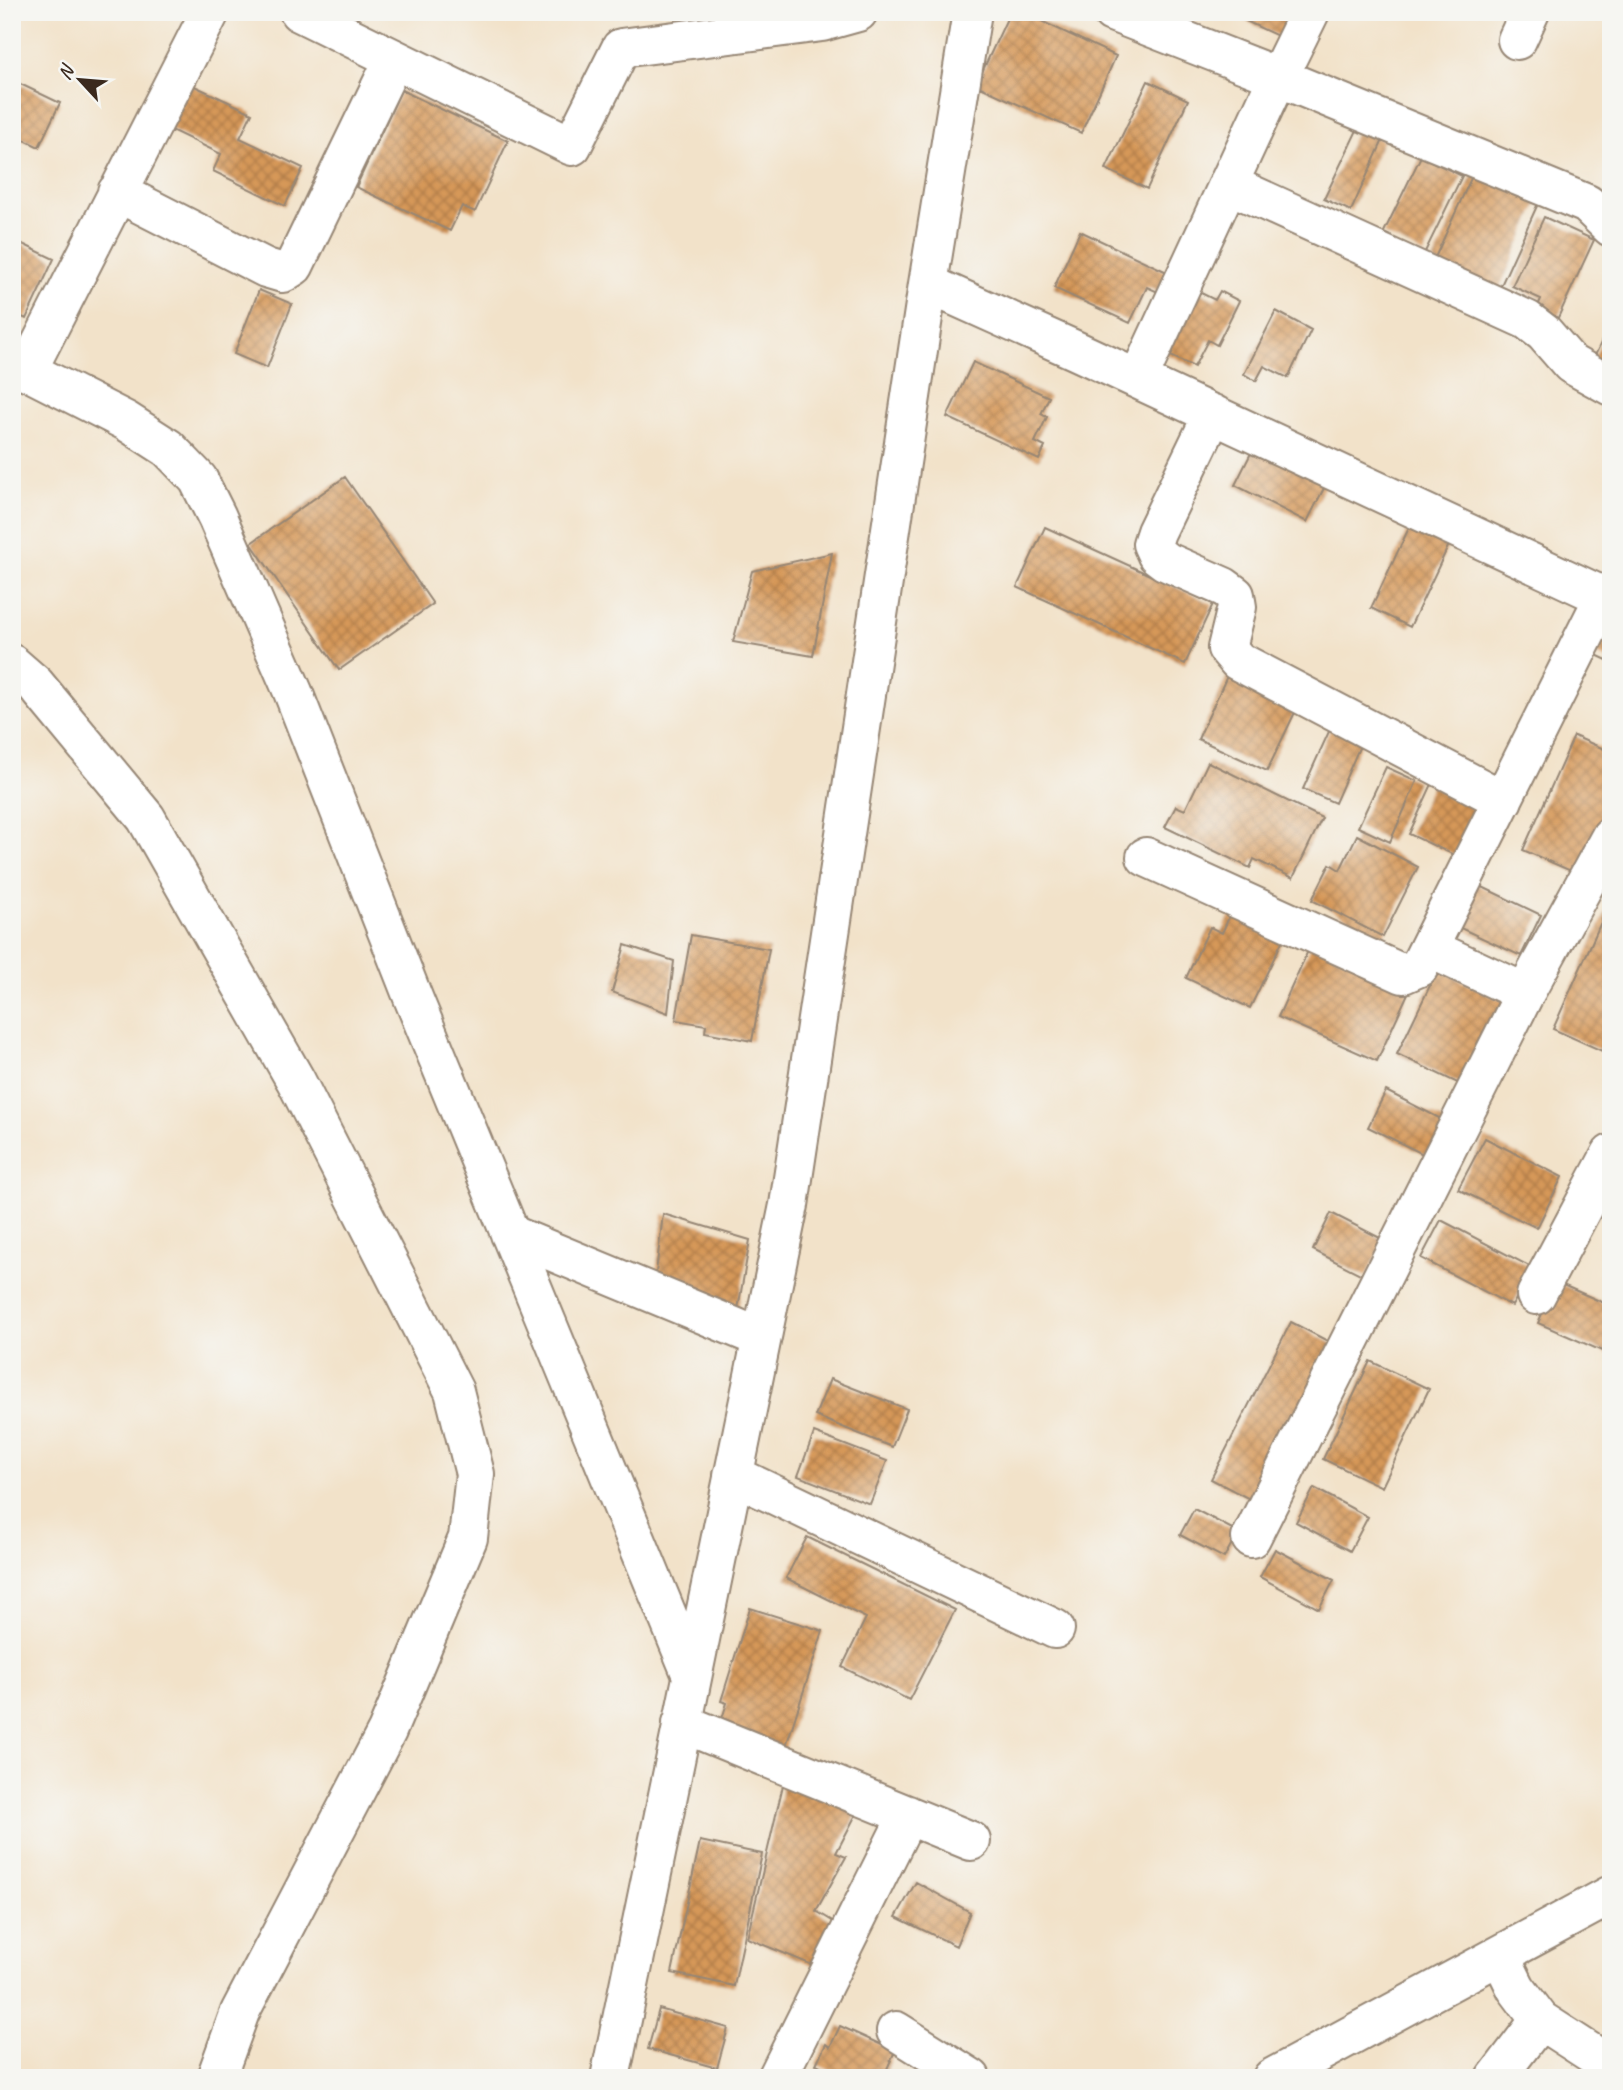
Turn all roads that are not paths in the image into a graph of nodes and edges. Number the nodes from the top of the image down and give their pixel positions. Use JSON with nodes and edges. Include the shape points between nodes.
{"nodes":[{"id":1,"x":209,"y":12,"type":"edge"},
{"id":2,"x":299,"y":12,"type":"edge"},
{"id":3,"x":972,"y":12,"type":"edge"},
{"id":4,"x":1112,"y":12,"type":"edge"},
{"id":5,"x":1310,"y":12,"type":"edge"},
{"id":6,"x":825,"y":16,"type":"edge"},
{"id":7,"x":394,"y":60,"type":"junction"},
{"id":8,"x":1278,"y":77,"type":"junction"},
{"id":9,"x":1228,"y":184,"type":"junction"},
{"id":10,"x":117,"y":192,"type":"junction"},
{"id":11,"x":1611,"y":228,"type":"edge"},
{"id":12,"x":928,"y":284,"type":"junction"},
{"id":13,"x":20,"y":367,"type":"edge"},
{"id":14,"x":1138,"y":379,"type":"junction"},
{"id":15,"x":1611,"y":386,"type":"edge"},
{"id":16,"x":1213,"y":414,"type":"junction"},
{"id":17,"x":1608,"y":599,"type":"edge"},
{"id":18,"x":12,"y":664,"type":"edge"},
{"id":19,"x":1503,"y":800,"type":"junction"},
{"id":20,"x":1611,"y":836,"type":"edge"},
{"id":21,"x":1146,"y":857,"type":"dead end"},
{"id":22,"x":1429,"y":948,"type":"junction"},
{"id":23,"x":1525,"y":993,"type":"junction"},
{"id":24,"x":1611,"y":1154,"type":"edge"},
{"id":25,"x":510,"y":1234,"type":"junction"},
{"id":26,"x":1535,"y":1294,"type":"dead end"},
{"id":27,"x":761,"y":1338,"type":"junction"},
{"id":28,"x":733,"y":1475,"type":"junction"},
{"id":29,"x":1251,"y":1538,"type":"dead end"},
{"id":30,"x":1055,"y":1629,"type":"dead end"},
{"id":31,"x":691,"y":1674,"type":"junction"},
{"id":32,"x":682,"y":1723,"type":"junction"},
{"id":33,"x":908,"y":1815,"type":"junction"},
{"id":34,"x":971,"y":1841,"type":"dead end"},
{"id":35,"x":1611,"y":1895,"type":"edge"},
{"id":36,"x":1500,"y":1955,"type":"junction"},
{"id":37,"x":1540,"y":2020,"type":"junction"},
{"id":38,"x":896,"y":2031,"type":"dead end"},
{"id":39,"x":1611,"y":2066,"type":"edge"},
{"id":40,"x":216,"y":2078,"type":"edge"},
{"id":41,"x":610,"y":2078,"type":"edge"},
{"id":42,"x":777,"y":2078,"type":"edge"},
{"id":43,"x":971,"y":2078,"type":"edge"},
{"id":44,"x":1272,"y":2078,"type":"edge"},
{"id":45,"x":1496,"y":2078,"type":"edge"}],
"edges":[{"from":1,"to":10,"type":"street"},
{"from":2,"to":7,"type":"street"},
{"from":3,"to":12,"type":"street"},
{"from":4,"to":8,"type":"street"},
{"from":5,"to":8,"type":"street"},
{"from":6,"to":7,"type":"street","via":[[621,48],[572,146]]},
{"from":7,"to":10,"type":"street","via":[[293,265],[283,273]]},
{"from":8,"to":9,"type":"street"},
{"from":8,"to":11,"type":"street","via":[[1587,204]]},
{"from":9,"to":14,"type":"street"},
{"from":9,"to":15,"type":"street","via":[[1527,320],[1571,364]]},
{"from":10,"to":13,"type":"street","via":[[74,282]]},
{"from":12,"to":14,"type":"street"},
{"from":12,"to":27,"type":"street","via":[[789,1205]]},
{"from":13,"to":25,"type":"street","via":[[169,448],[198,479],[293,692]]},
{"from":14,"to":16,"type":"street"},
{"from":16,"to":17,"type":"street"},
{"from":16,"to":19,"type":"street","via":[[1156,532],[1152,544],[1157,555],[1235,595],[1237,607],[1227,648],[1238,661]]},
{"from":17,"to":19,"type":"street"},
{"from":18,"to":40,"type":"street","via":[[35,684],[146,818],[296,1081],[454,1391],[475,1474],[468,1538],[387,1731],[240,2012]]},
{"from":19,"to":22,"type":"street"},
{"from":20,"to":23,"type":"street"},
{"from":21,"to":22,"type":"street","via":[[1403,974],[1419,967]]},
{"from":22,"to":23,"type":"street"},
{"from":23,"to":29,"type":"street"},
{"from":24,"to":26,"type":"street"},
{"from":25,"to":27,"type":"street"},
{"from":25,"to":31,"type":"street"},
{"from":27,"to":28,"type":"street"},
{"from":28,"to":30,"type":"street"},
{"from":28,"to":31,"type":"street"},
{"from":31,"to":32,"type":"street"},
{"from":32,"to":33,"type":"street"},
{"from":32,"to":41,"type":"street"},
{"from":33,"to":34,"type":"street"},
{"from":33,"to":42,"type":"street"},
{"from":35,"to":36,"type":"street"},
{"from":36,"to":37,"type":"street","via":[[1516,1988]]},
{"from":36,"to":44,"type":"street"},
{"from":37,"to":39,"type":"street"},
{"from":37,"to":45,"type":"street"},
{"from":38,"to":43,"type":"street"}]}
